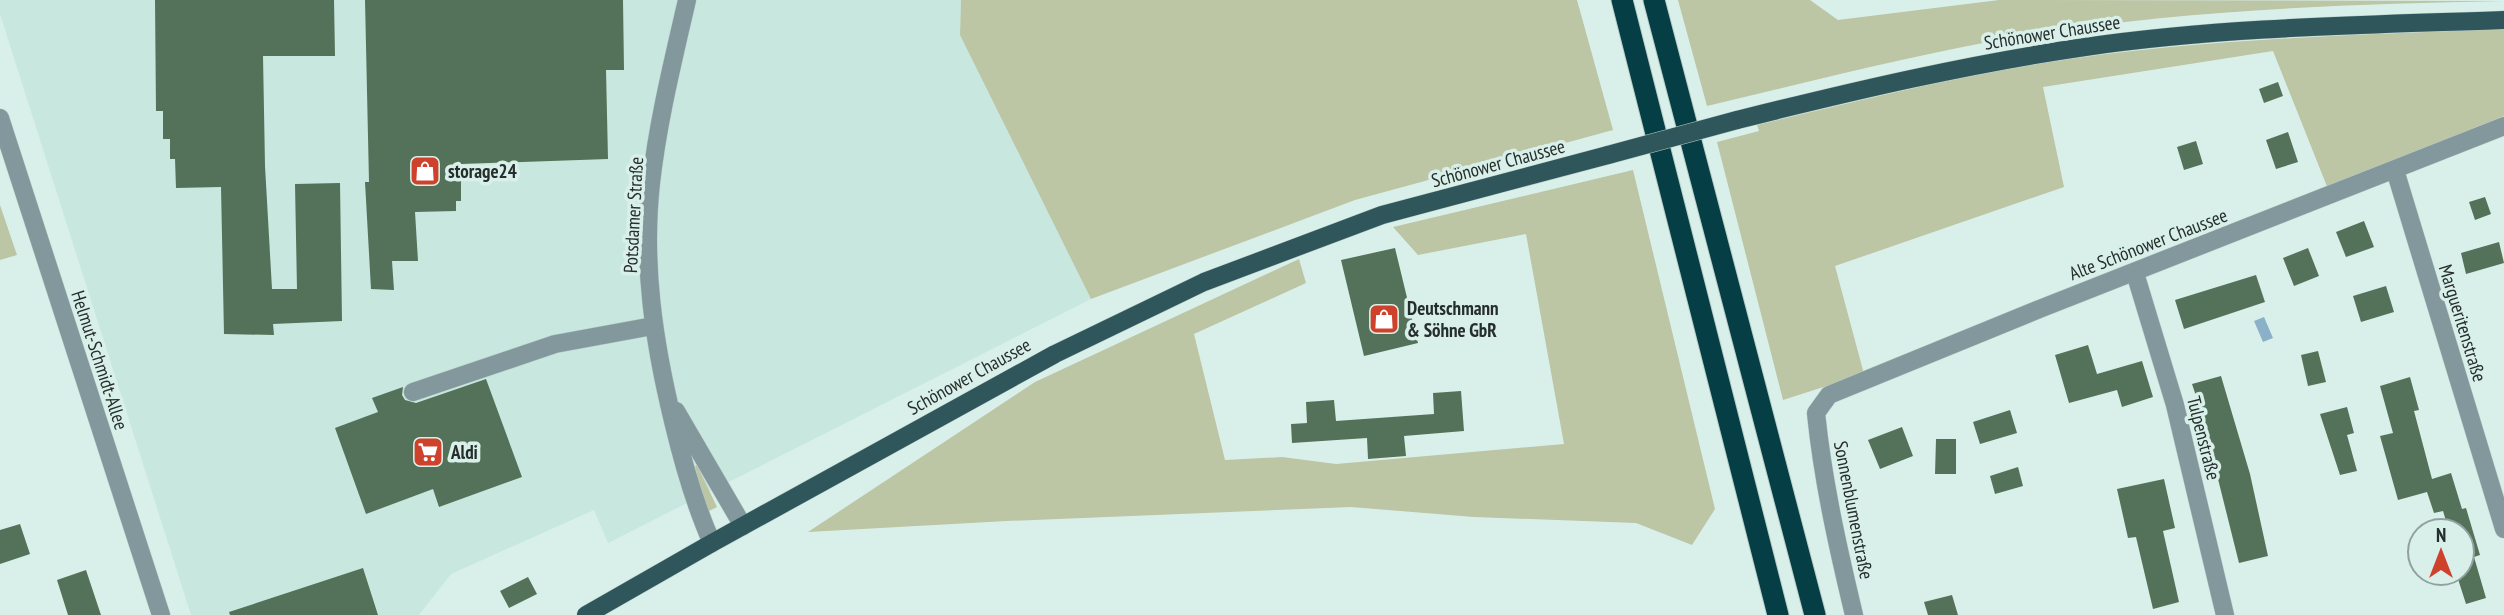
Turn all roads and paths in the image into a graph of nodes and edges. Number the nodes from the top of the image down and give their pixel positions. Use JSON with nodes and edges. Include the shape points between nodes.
{"nodes":[{"id":1,"x":687,"y":0,"type":"edge"},
{"id":2,"x":1622,"y":0,"type":"edge"},
{"id":3,"x":1654,"y":0,"type":"edge"},
{"id":4,"x":2504,"y":20,"type":"edge"},
{"id":5,"x":0,"y":118,"type":"edge"},
{"id":6,"x":2504,"y":126,"type":"edge"},
{"id":7,"x":2395,"y":170,"type":"junction"},
{"id":8,"x":2135,"y":273,"type":"junction"},
{"id":9,"x":653,"y":326,"type":"junction"},
{"id":10,"x":413,"y":392,"type":"dead end"},
{"id":11,"x":666,"y":392,"type":"junction"},
{"id":12,"x":1816,"y":413,"type":"joint"},
{"id":13,"x":743,"y":526,"type":"junction"},
{"id":14,"x":2504,"y":529,"type":"edge"},
{"id":15,"x":712,"y":542,"type":"junction"},
{"id":16,"x":161,"y":615,"type":"edge"},
{"id":17,"x":586,"y":615,"type":"edge"},
{"id":18,"x":1778,"y":615,"type":"edge"},
{"id":19,"x":1815,"y":615,"type":"edge"},
{"id":20,"x":1854,"y":615,"type":"edge"},
{"id":21,"x":2225,"y":615,"type":"edge"}],
"edges":[{"from":1,"to":9,"type":"street","name":"Potsdamer Straße","via":[[651,184]]},
{"from":2,"to":18,"type":"highway"},
{"from":3,"to":19,"type":"highway"},
{"from":4,"to":13,"type":"main road","name":"Schönower Chaussee","bridge":true,"via":[[2301,27],[2088,46],[1946,71],[1737,120],[1382,215],[1204,282],[1055,354]]},
{"from":5,"to":16,"type":"street","name":"Helmut-Schmidt-Allee"},
{"from":6,"to":7,"type":"street","name":"Alte Schönower Chaussee"},
{"from":7,"to":8,"type":"street","name":"Alte Schönower Chaussee"},
{"from":7,"to":14,"type":"street","name":"Margueritenstraße"},
{"from":8,"to":12,"type":"street","name":"Alte Schönower Chaussee","via":[[1829,395]]},
{"from":8,"to":21,"type":"street","name":"Tulpenstraße","via":[[2175,405]]},
{"from":9,"to":10,"type":"street","via":[[555,344]]},
{"from":9,"to":11,"type":"street","name":"Potsdamer Straße"},
{"from":11,"to":13,"type":"street","name":"Potsdamer Straße"},
{"from":11,"to":15,"type":"street","name":"Potsdamer Straße","via":[[689,483]]},
{"from":12,"to":20,"type":"street","name":"Sonnenblumenstraße","via":[[1832,522]]},
{"from":13,"to":15,"type":"main road","name":"Schönower Chaussee"},
{"from":15,"to":17,"type":"main road","name":"Schönower Chaussee"}]}
